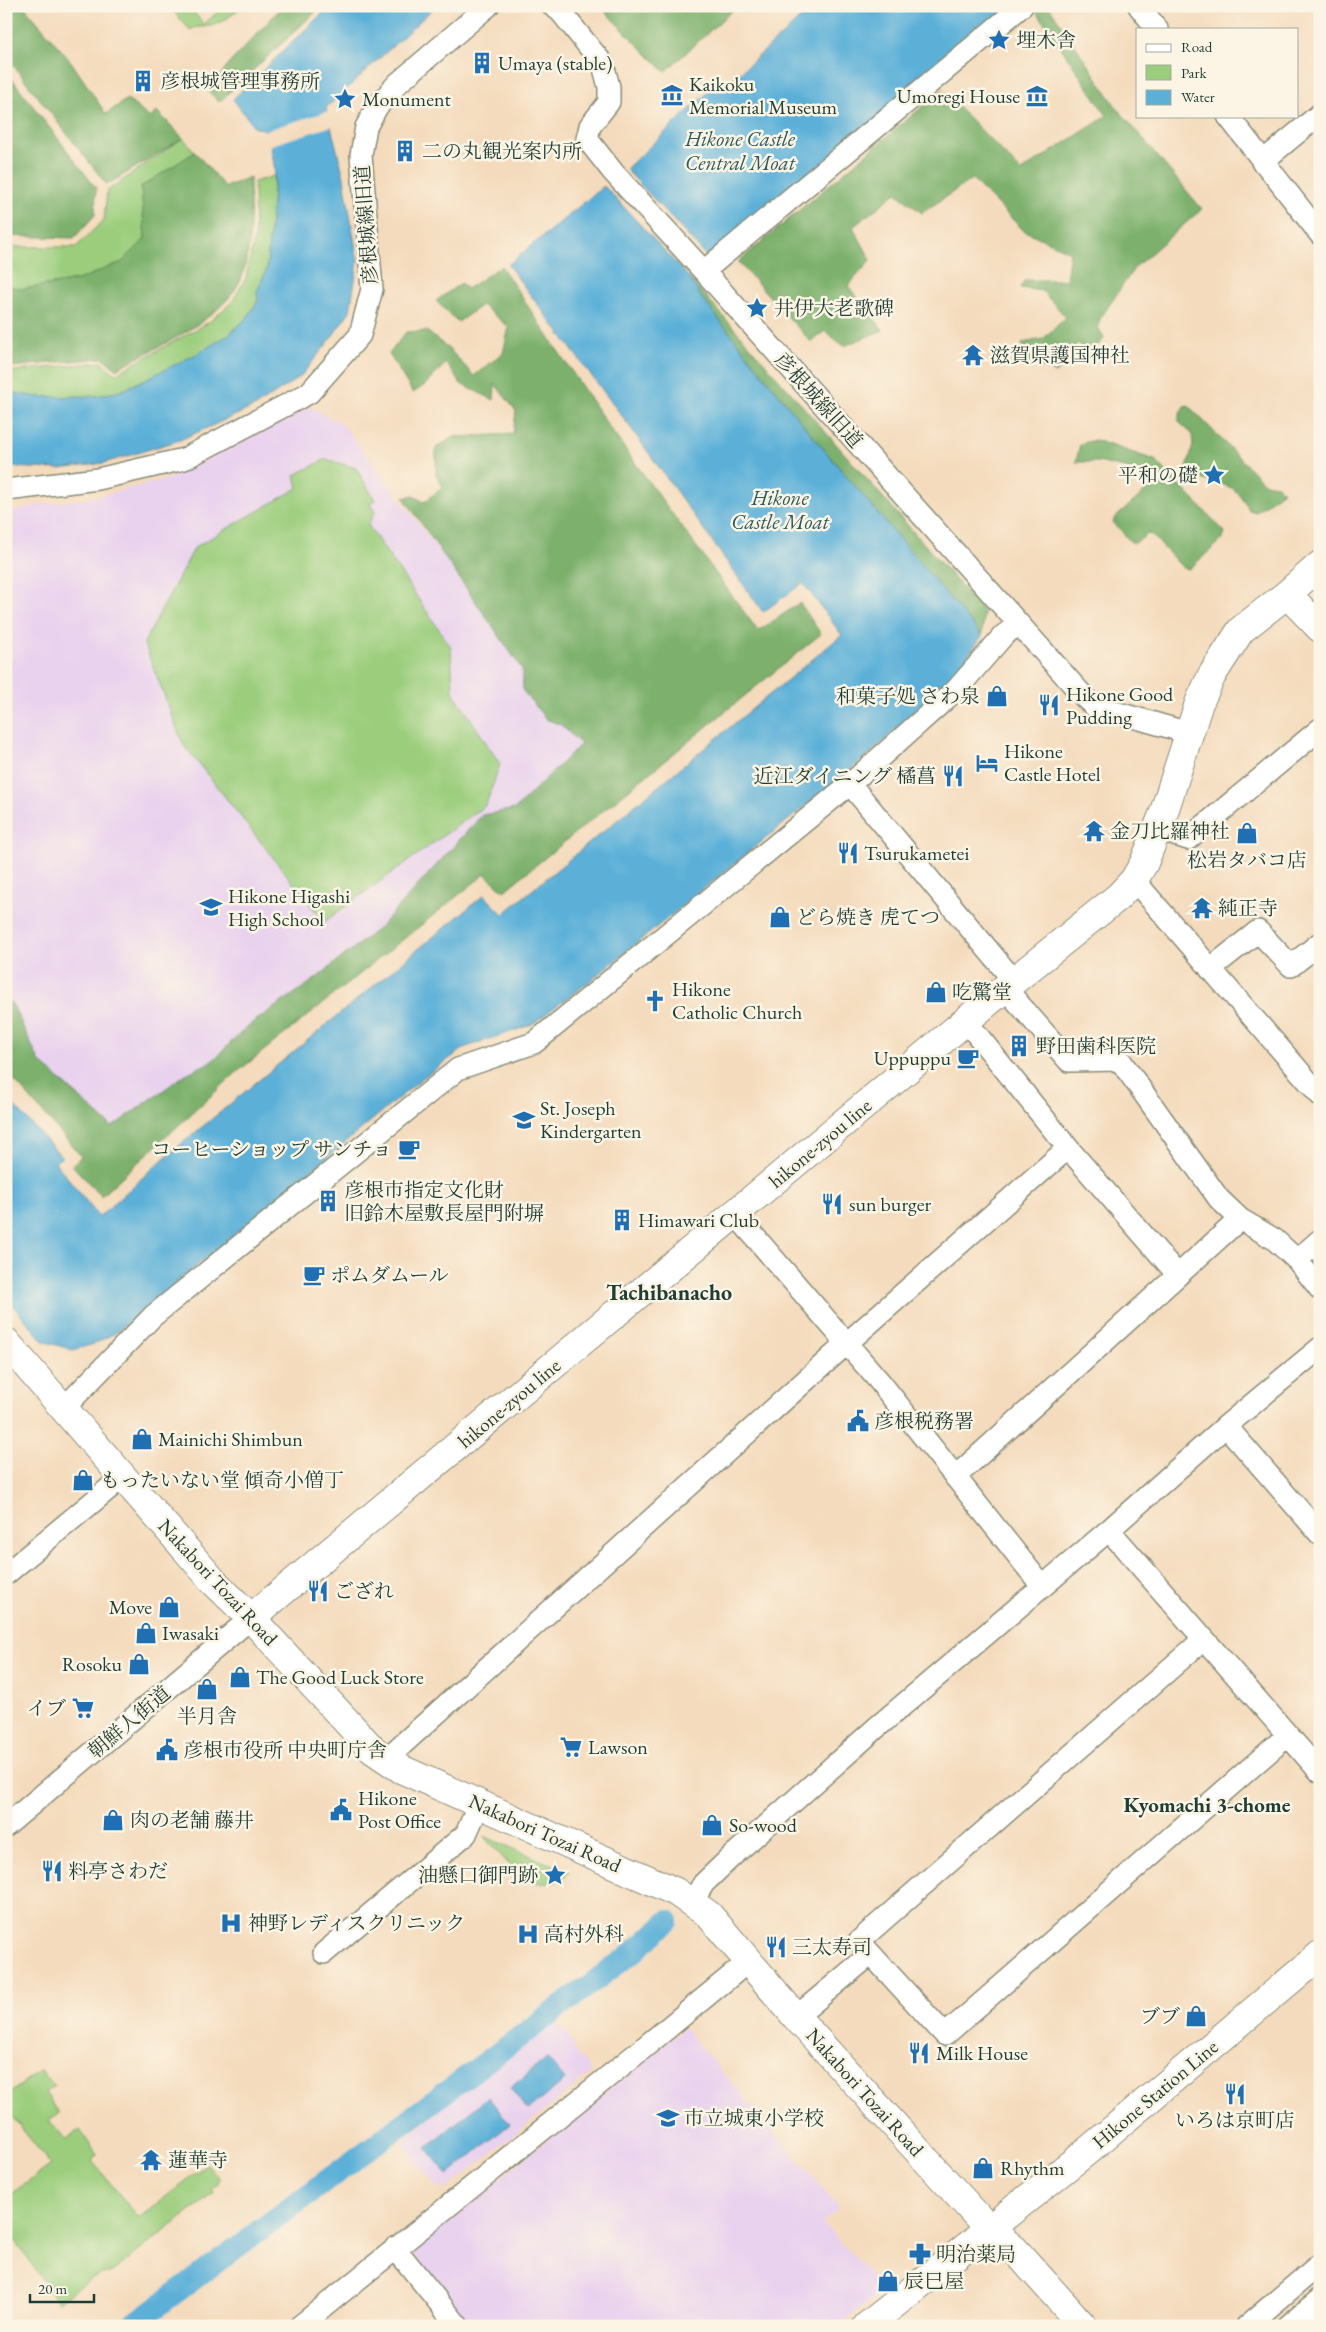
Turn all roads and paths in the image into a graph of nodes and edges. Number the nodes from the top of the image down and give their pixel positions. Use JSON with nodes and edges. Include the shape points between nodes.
{"nodes":[{"id":1,"x":488,"y":6,"type":"edge"},
{"id":2,"x":553,"y":6,"type":"edge"},
{"id":3,"x":1022,"y":6,"type":"edge"},
{"id":4,"x":1138,"y":6,"type":"edge"},
{"id":5,"x":1156,"y":28,"type":"edge"},
{"id":6,"x":1320,"y":114,"type":"edge"},
{"id":7,"x":1230,"y":118,"type":"edge"},
{"id":8,"x":1262,"y":162,"type":"junction"},
{"id":9,"x":1320,"y":234,"type":"edge"},
{"id":10,"x":704,"y":271,"type":"junction"},
{"id":11,"x":6,"y":490,"type":"edge"},
{"id":12,"x":1308,"y":582,"type":"edge"},
{"id":13,"x":1018,"y":624,"type":"junction"},
{"id":14,"x":1320,"y":628,"type":"edge"},
{"id":15,"x":1320,"y":729,"type":"edge"},
{"id":16,"x":1189,"y":733,"type":"junction"},
{"id":17,"x":850,"y":784,"type":"junction"},
{"id":18,"x":1158,"y":829,"type":"junction"},
{"id":19,"x":1134,"y":880,"type":"junction"},
{"id":20,"x":1320,"y":943,"type":"edge"},
{"id":21,"x":1210,"y":969,"type":"junction"},
{"id":22,"x":1010,"y":984,"type":"junction"},
{"id":23,"x":966,"y":1021,"type":"junction"},
{"id":24,"x":1320,"y":1095,"type":"edge"},
{"id":25,"x":1068,"y":1148,"type":"junction"},
{"id":26,"x":735,"y":1214,"type":"junction"},
{"id":27,"x":1240,"y":1219,"type":"junction"},
{"id":28,"x":1320,"y":1240,"type":"edge"},
{"id":29,"x":1297,"y":1260,"type":"junction"},
{"id":30,"x":1177,"y":1274,"type":"junction"},
{"id":31,"x":1320,"y":1289,"type":"edge"},
{"id":32,"x":6,"y":1342,"type":"edge"},
{"id":33,"x":846,"y":1344,"type":"junction"},
{"id":34,"x":1320,"y":1348,"type":"edge"},
{"id":35,"x":64,"y":1408,"type":"junction"},
{"id":36,"x":1226,"y":1426,"type":"junction"},
{"id":37,"x":124,"y":1476,"type":"junction"},
{"id":38,"x":954,"y":1477,"type":"junction"},
{"id":39,"x":1109,"y":1530,"type":"junction"},
{"id":40,"x":1320,"y":1534,"type":"edge"},
{"id":41,"x":6,"y":1574,"type":"edge"},
{"id":42,"x":1042,"y":1586,"type":"junction"},
{"id":43,"x":251,"y":1618,"type":"junction"},
{"id":44,"x":1204,"y":1639,"type":"junction"},
{"id":45,"x":1288,"y":1735,"type":"junction"},
{"id":46,"x":385,"y":1760,"type":"junction"},
{"id":47,"x":1320,"y":1772,"type":"edge"},
{"id":48,"x":479,"y":1804,"type":"junction"},
{"id":49,"x":6,"y":1826,"type":"edge"},
{"id":50,"x":692,"y":1902,"type":"junction"},
{"id":51,"x":324,"y":1953,"type":"dead end"},
{"id":52,"x":871,"y":1954,"type":"junction"},
{"id":53,"x":1320,"y":1955,"type":"edge"},
{"id":54,"x":749,"y":1961,"type":"junction"},
{"id":55,"x":796,"y":2016,"type":"junction"},
{"id":56,"x":989,"y":2229,"type":"junction"},
{"id":57,"x":395,"y":2248,"type":"junction"},
{"id":58,"x":1320,"y":2264,"type":"edge"},
{"id":59,"x":1301,"y":2280,"type":"junction"},
{"id":60,"x":1319,"y":2300,"type":"edge"},
{"id":61,"x":1076,"y":2323,"type":"edge"},
{"id":62,"x":300,"y":2326,"type":"edge"},
{"id":63,"x":458,"y":2326,"type":"edge"},
{"id":64,"x":867,"y":2326,"type":"edge"},
{"id":65,"x":1247,"y":2326,"type":"edge"},
{"id":66,"x":1288,"y":2326,"type":"edge"}],
"edges":[{"from":1,"to":11,"type":"street","name":"彦根城線旧道","via":[[397,84],[376,107],[366,128],[362,143],[362,169],[372,289],[360,335],[309,393],[184,460],[98,479]]},
{"from":2,"to":10,"type":"street","name":"彦根城線旧道","via":[[603,64],[609,87],[609,102],[590,126],[587,139]]},
{"from":3,"to":10,"type":"street"},
{"from":4,"to":5,"type":"street"},
{"from":6,"to":8,"type":"street"},
{"from":7,"to":8,"type":"street"},
{"from":8,"to":9,"type":"street"},
{"from":10,"to":13,"type":"street","name":"彦根城線旧道"},
{"from":12,"to":14,"type":"main road"},
{"from":12,"to":16,"type":"main road","name":"hikone-zyou line","via":[[1241,630],[1212,675]]},
{"from":13,"to":16,"type":"street","name":"彦根城線旧道","via":[[1094,706]]},
{"from":13,"to":17,"type":"street","via":[[1003,636],[957,689]]},
{"from":15,"to":18,"type":"street","via":[[1188,839]]},
{"from":16,"to":18,"type":"main road","name":"hikone-zyou line"},
{"from":17,"to":22,"type":"street"},
{"from":17,"to":35,"type":"street","via":[[534,1043],[458,1069],[153,1316]]},
{"from":18,"to":19,"type":"main road","name":"hikone-zyou line"},
{"from":19,"to":21,"type":"street"},
{"from":19,"to":22,"type":"main road","name":"hikone-zyou line","via":[[1106,907]]},
{"from":20,"to":21,"type":"street","via":[[1292,966],[1258,931]]},
{"from":21,"to":24,"type":"street"},
{"from":22,"to":23,"type":"main road","name":"hikone-zyou line"},
{"from":22,"to":27,"type":"street","via":[[1069,1060],[1120,1060],[1219,1199]]},
{"from":23,"to":25,"type":"street"},
{"from":23,"to":26,"type":"main road","name":"hikone-zyou line"},
{"from":25,"to":30,"type":"street"},
{"from":25,"to":33,"type":"street"},
{"from":26,"to":33,"type":"street"},
{"from":26,"to":43,"type":"main road","name":"hikone-zyou line"},
{"from":27,"to":29,"type":"street","via":[[1274,1239]]},
{"from":27,"to":30,"type":"street"},
{"from":28,"to":29,"type":"street"},
{"from":29,"to":31,"type":"street"},
{"from":30,"to":38,"type":"street"},
{"from":32,"to":35,"type":"main road","name":"Nakabori Tozai Road"},
{"from":33,"to":38,"type":"street"},
{"from":33,"to":46,"type":"street"},
{"from":34,"to":36,"type":"street"},
{"from":35,"to":37,"type":"main road","name":"Nakabori Tozai Road"},
{"from":36,"to":39,"type":"street"},
{"from":36,"to":40,"type":"street"},
{"from":37,"to":41,"type":"street"},
{"from":37,"to":43,"type":"main road","name":"Nakabori Tozai Road","via":[[201,1567]]},
{"from":38,"to":42,"type":"street"},
{"from":39,"to":42,"type":"street"},
{"from":39,"to":44,"type":"street"},
{"from":42,"to":50,"type":"street","via":[[729,1859],[704,1883]]},
{"from":43,"to":46,"type":"main road","name":"Nakabori Tozai Road"},
{"from":43,"to":49,"type":"street","name":"朝鮮人街道"},
{"from":44,"to":45,"type":"street"},
{"from":44,"to":52,"type":"street","via":[[859,1940]]},
{"from":45,"to":47,"type":"street"},
{"from":45,"to":52,"type":"street","via":[[945,2035]]},
{"from":46,"to":48,"type":"main road","name":"Nakabori Tozai Road"},
{"from":48,"to":50,"type":"main road","name":"Nakabori Tozai Road"},
{"from":48,"to":51,"type":"street","via":[[466,1834]]},
{"from":50,"to":54,"type":"main road","name":"Nakabori Tozai Road","via":[[709,1915]]},
{"from":52,"to":55,"type":"street"},
{"from":53,"to":56,"type":"main road","name":"Hikone Station Line","via":[[1091,2148]]},
{"from":54,"to":55,"type":"main road","name":"Nakabori Tozai Road"},
{"from":54,"to":57,"type":"street"},
{"from":55,"to":56,"type":"main road","name":"Nakabori Tozai Road"},
{"from":56,"to":61,"type":"main road","name":"Nakabori Tozai Road","via":[[1015,2250]]},
{"from":56,"to":64,"type":"main road","name":"Hikone Station Line"},
{"from":57,"to":62,"type":"street"},
{"from":57,"to":63,"type":"street"},
{"from":58,"to":59,"type":"street"},
{"from":59,"to":60,"type":"street"},
{"from":59,"to":65,"type":"street"},
{"from":60,"to":66,"type":"street"}]}
